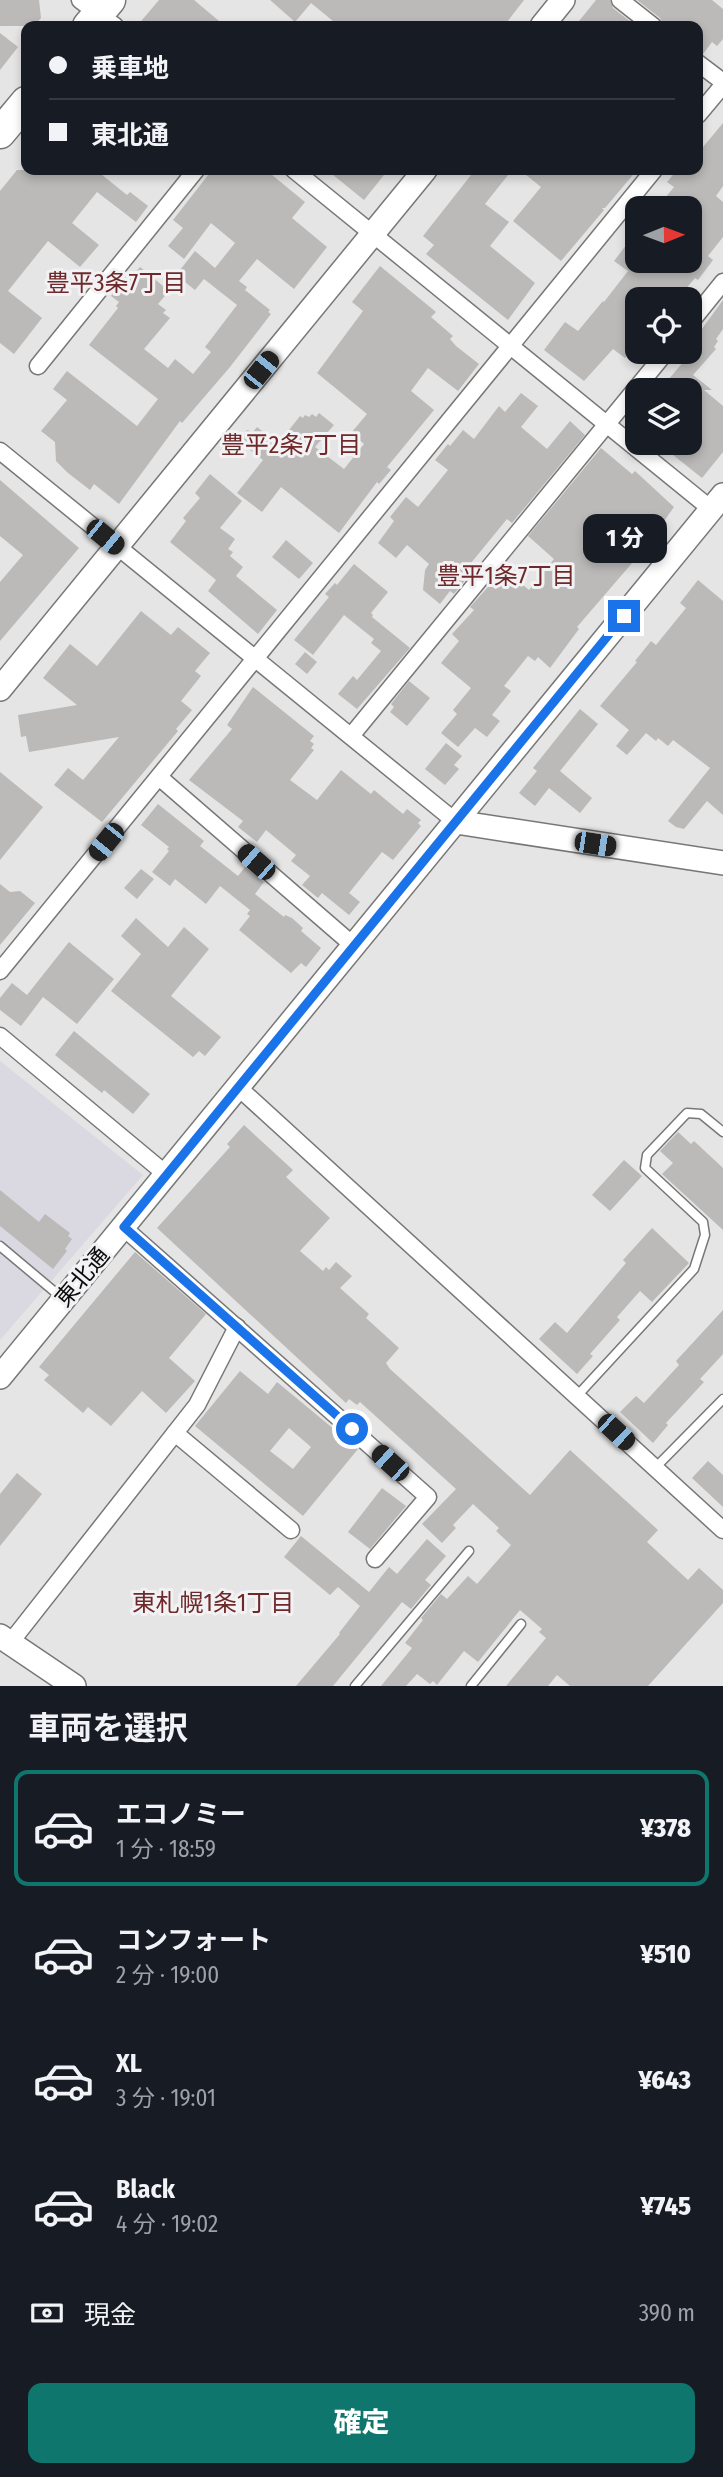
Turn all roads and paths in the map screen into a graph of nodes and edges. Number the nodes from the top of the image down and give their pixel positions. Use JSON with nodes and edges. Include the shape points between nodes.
{"nodes":[{"id":1,"x":563,"y":0,"type":"edge"},
{"id":2,"x":620,"y":0,"type":"edge"},
{"id":3,"x":546,"y":21,"type":"edge"},
{"id":4,"x":647,"y":21,"type":"edge"},
{"id":5,"x":703,"y":66,"type":"edge"},
{"id":6,"x":723,"y":84,"type":"edge"},
{"id":7,"x":21,"y":108,"type":"edge"},
{"id":8,"x":703,"y":109,"type":"edge"},
{"id":9,"x":0,"y":134,"type":"edge"},
{"id":10,"x":192,"y":175,"type":"edge"},
{"id":11,"x":300,"y":175,"type":"edge"},
{"id":12,"x":421,"y":175,"type":"edge"},
{"id":13,"x":650,"y":175,"type":"edge"},
{"id":14,"x":372,"y":234,"type":"junction"},
{"id":15,"x":723,"y":282,"type":"edge"},
{"id":16,"x":702,"y":308,"type":"edge"},
{"id":17,"x":509,"y":346,"type":"junction"},
{"id":18,"x":656,"y":364,"type":"edge"},
{"id":19,"x":38,"y":366,"type":"dead end"},
{"id":20,"x":606,"y":424,"type":"junction"},
{"id":21,"x":0,"y":451,"type":"edge"},
{"id":22,"x":717,"y":502,"type":"edge"},
{"id":23,"x":116,"y":546,"type":"junction"},
{"id":24,"x":255,"y":658,"type":"junction"},
{"id":25,"x":0,"y":688,"type":"edge"},
{"id":26,"x":351,"y":736,"type":"junction"},
{"id":27,"x":159,"y":777,"type":"junction"},
{"id":28,"x":456,"y":822,"type":"junction"},
{"id":29,"x":723,"y":863,"type":"edge"},
{"id":30,"x":354,"y":946,"type":"junction"},
{"id":31,"x":0,"y":971,"type":"edge"},
{"id":32,"x":0,"y":1036,"type":"edge"},
{"id":33,"x":239,"y":1088,"type":"junction"},
{"id":34,"x":723,"y":1132,"type":"edge"},
{"id":35,"x":167,"y":1175,"type":"junction"},
{"id":36,"x":124,"y":1227,"type":"junction"},
{"id":37,"x":0,"y":1246,"type":"edge"},
{"id":38,"x":63,"y":1298,"type":"junction"},
{"id":39,"x":237,"y":1327,"type":"junction"},
{"id":40,"x":0,"y":1377,"type":"edge"},
{"id":41,"x":577,"y":1396,"type":"junction"},
{"id":42,"x":723,"y":1399,"type":"edge"},
{"id":43,"x":175,"y":1433,"type":"junction"},
{"id":44,"x":655,"y":1468,"type":"junction"},
{"id":45,"x":291,"y":1530,"type":"dead end"},
{"id":46,"x":723,"y":1530,"type":"edge"},
{"id":47,"x":469,"y":1551,"type":"dead end"},
{"id":48,"x":375,"y":1559,"type":"dead end"},
{"id":49,"x":521,"y":1624,"type":"dead end"},
{"id":50,"x":5,"y":1639,"type":"edge"},
{"id":51,"x":74,"y":1686,"type":"edge"},
{"id":52,"x":355,"y":1686,"type":"edge"},
{"id":53,"x":471,"y":1686,"type":"edge"}],
"edges":[{"from":1,"to":3,"type":"street"},
{"from":2,"to":4,"type":"street"},
{"from":5,"to":6,"type":"street"},
{"from":6,"to":8,"type":"street"},
{"from":7,"to":9,"type":"highway"},
{"from":10,"to":19,"type":"street"},
{"from":11,"to":14,"type":"street"},
{"from":12,"to":14,"type":"street"},
{"from":13,"to":17,"type":"street"},
{"from":14,"to":17,"type":"street"},
{"from":14,"to":23,"type":"street"},
{"from":15,"to":16,"type":"street"},
{"from":17,"to":20,"type":"street"},
{"from":17,"to":24,"type":"street"},
{"from":18,"to":20,"type":"street"},
{"from":20,"to":22,"type":"street"},
{"from":20,"to":26,"type":"street"},
{"from":21,"to":23,"type":"street"},
{"from":22,"to":28,"type":"street","name":"東北通"},
{"from":23,"to":24,"type":"street"},
{"from":23,"to":25,"type":"street"},
{"from":24,"to":26,"type":"street"},
{"from":24,"to":27,"type":"street"},
{"from":26,"to":28,"type":"street"},
{"from":27,"to":30,"type":"street"},
{"from":27,"to":31,"type":"street"},
{"from":28,"to":29,"type":"street"},
{"from":28,"to":30,"type":"street","name":"東北通"},
{"from":30,"to":33,"type":"street","name":"東北通"},
{"from":32,"to":35,"type":"street"},
{"from":33,"to":35,"type":"street","name":"東北通"},
{"from":33,"to":41,"type":"street"},
{"from":34,"to":41,"type":"lane","via":[[701,1114],[687,1113],[647,1156],[645,1168],[703,1222],[705,1235],[694,1269]]},
{"from":35,"to":36,"type":"street","name":"東北通"},
{"from":36,"to":38,"type":"street","name":"東北通"},
{"from":36,"to":39,"type":"street"},
{"from":37,"to":38,"type":"lane"},
{"from":38,"to":40,"type":"street","name":"東北通"},
{"from":39,"to":43,"type":"street","via":[[197,1405]]},
{"from":39,"to":48,"type":"street","via":[[428,1497]]},
{"from":41,"to":44,"type":"street"},
{"from":42,"to":44,"type":"lane"},
{"from":43,"to":45,"type":"street"},
{"from":43,"to":50,"type":"street"},
{"from":44,"to":46,"type":"street"},
{"from":47,"to":52,"type":"lane"},
{"from":49,"to":53,"type":"lane"},
{"from":50,"to":51,"type":"street"}]}
